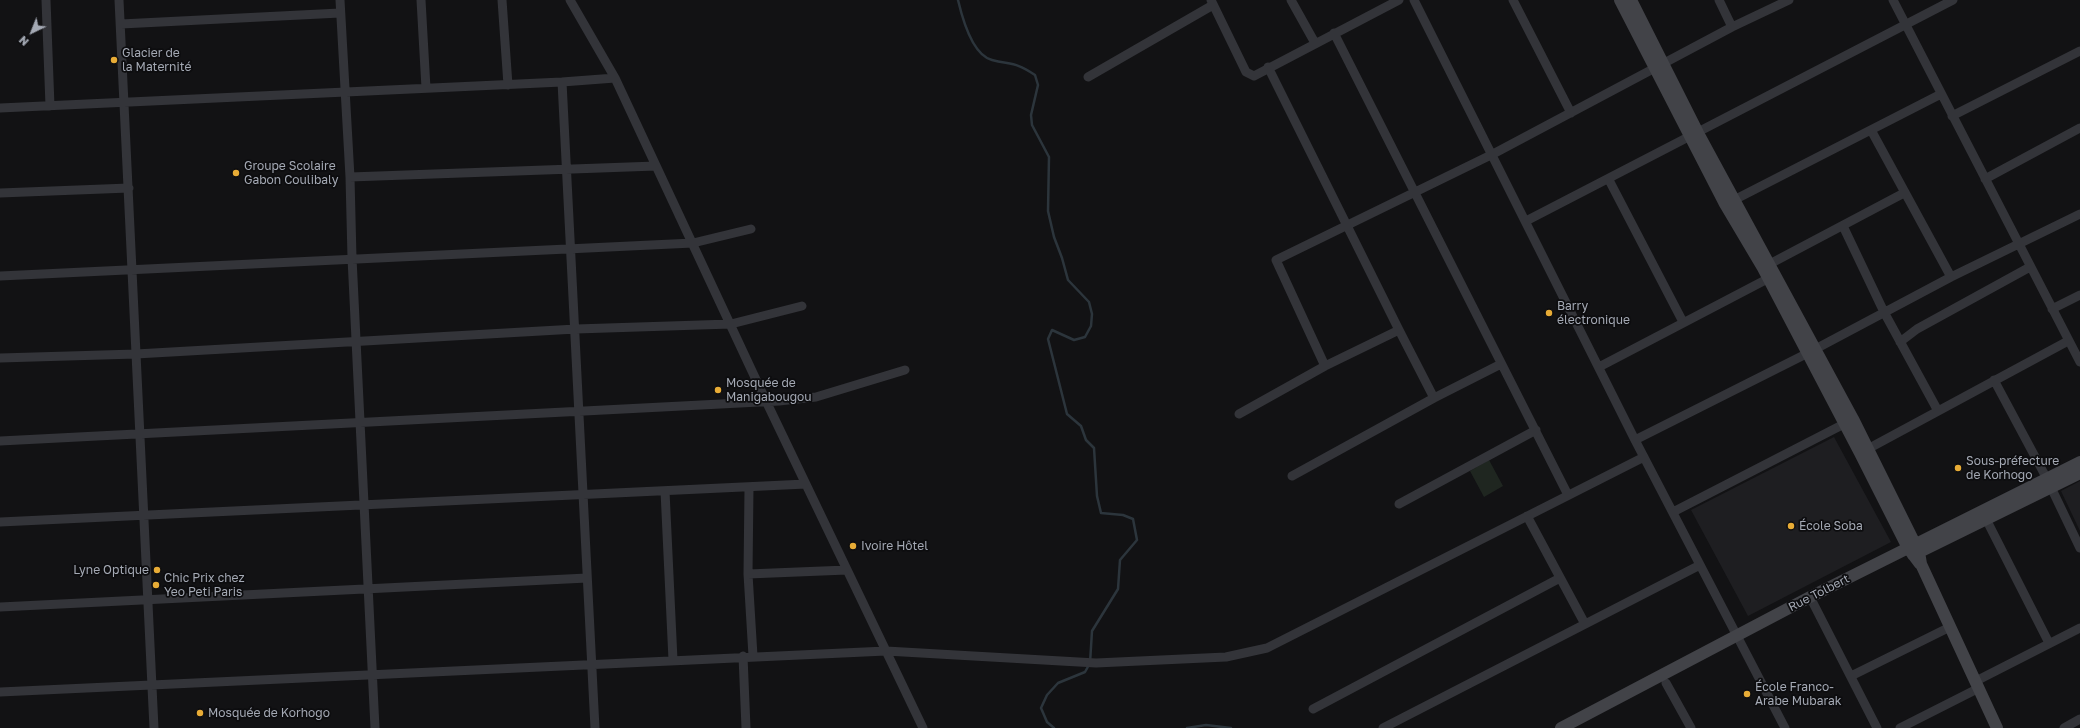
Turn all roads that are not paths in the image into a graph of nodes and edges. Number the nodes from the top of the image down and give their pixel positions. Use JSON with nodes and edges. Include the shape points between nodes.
{"nodes":[{"id":1,"x":46,"y":0,"type":"edge"},
{"id":2,"x":119,"y":0,"type":"edge"},
{"id":3,"x":340,"y":0,"type":"edge"},
{"id":4,"x":421,"y":0,"type":"edge"},
{"id":5,"x":502,"y":0,"type":"edge"},
{"id":6,"x":570,"y":0,"type":"edge"},
{"id":7,"x":1292,"y":0,"type":"edge"},
{"id":8,"x":1400,"y":0,"type":"edge"},
{"id":9,"x":1414,"y":0,"type":"edge"},
{"id":10,"x":1513,"y":0,"type":"edge"},
{"id":11,"x":1620,"y":0,"type":"edge"},
{"id":12,"x":1631,"y":0,"type":"edge"},
{"id":13,"x":1718,"y":0,"type":"edge"},
{"id":14,"x":1789,"y":0,"type":"edge"},
{"id":15,"x":1893,"y":0,"type":"edge"},
{"id":16,"x":1953,"y":0,"type":"edge"},
{"id":17,"x":1212,"y":3,"type":"edge"},
{"id":18,"x":340,"y":13,"type":"junction"},
{"id":19,"x":121,"y":24,"type":"junction"},
{"id":20,"x":1906,"y":25,"type":"junction"},
{"id":21,"x":1732,"y":27,"type":"junction"},
{"id":22,"x":1334,"y":33,"type":"junction"},
{"id":23,"x":1315,"y":43,"type":"junction"},
{"id":24,"x":2080,"y":51,"type":"edge"},
{"id":25,"x":1659,"y":66,"type":"junction"},
{"id":26,"x":1268,"y":67,"type":"junction"},
{"id":27,"x":615,"y":78,"type":"junction"},
{"id":28,"x":1088,"y":78,"type":"dead end"},
{"id":29,"x":562,"y":82,"type":"junction"},
{"id":30,"x":508,"y":85,"type":"junction"},
{"id":31,"x":426,"y":88,"type":"junction"},
{"id":32,"x":344,"y":93,"type":"junction"},
{"id":33,"x":1941,"y":94,"type":"junction"},
{"id":34,"x":125,"y":103,"type":"junction"},
{"id":35,"x":50,"y":106,"type":"junction"},
{"id":36,"x":0,"y":108,"type":"edge"},
{"id":37,"x":1572,"y":113,"type":"junction"},
{"id":38,"x":1952,"y":116,"type":"junction"},
{"id":39,"x":2080,"y":128,"type":"edge"},
{"id":40,"x":1871,"y":130,"type":"junction"},
{"id":41,"x":1694,"y":135,"type":"junction"},
{"id":42,"x":1493,"y":154,"type":"junction"},
{"id":43,"x":656,"y":166,"type":"junction"},
{"id":44,"x":567,"y":168,"type":"junction"},
{"id":45,"x":350,"y":177,"type":"junction"},
{"id":46,"x":1985,"y":179,"type":"junction"},
{"id":47,"x":1609,"y":180,"type":"junction"},
{"id":48,"x":128,"y":188,"type":"junction"},
{"id":49,"x":0,"y":193,"type":"edge"},
{"id":50,"x":1414,"y":193,"type":"junction"},
{"id":51,"x":1904,"y":193,"type":"junction"},
{"id":52,"x":1734,"y":200,"type":"junction"},
{"id":53,"x":2080,"y":214,"type":"edge"},
{"id":54,"x":1526,"y":221,"type":"junction"},
{"id":55,"x":1347,"y":226,"type":"junction"},
{"id":56,"x":1843,"y":226,"type":"junction"},
{"id":57,"x":751,"y":229,"type":"dead end"},
{"id":58,"x":692,"y":243,"type":"junction"},
{"id":59,"x":2019,"y":245,"type":"junction"},
{"id":60,"x":571,"y":248,"type":"junction"},
{"id":61,"x":352,"y":258,"type":"junction"},
{"id":62,"x":2030,"y":267,"type":"junction"},
{"id":63,"x":133,"y":270,"type":"junction"},
{"id":64,"x":1769,"y":271,"type":"junction"},
{"id":65,"x":0,"y":276,"type":"edge"},
{"id":66,"x":1950,"y":277,"type":"junction"},
{"id":67,"x":2080,"y":295,"type":"edge"},
{"id":68,"x":802,"y":306,"type":"dead end"},
{"id":69,"x":2052,"y":309,"type":"junction"},
{"id":70,"x":1884,"y":312,"type":"junction"},
{"id":71,"x":1683,"y":322,"type":"junction"},
{"id":72,"x":731,"y":324,"type":"junction"},
{"id":73,"x":576,"y":329,"type":"junction"},
{"id":74,"x":1398,"y":330,"type":"junction"},
{"id":75,"x":356,"y":340,"type":"junction"},
{"id":76,"x":2068,"y":340,"type":"junction"},
{"id":77,"x":1900,"y":342,"type":"junction"},
{"id":78,"x":1810,"y":351,"type":"junction"},
{"id":79,"x":136,"y":354,"type":"junction"},
{"id":80,"x":0,"y":358,"type":"edge"},
{"id":81,"x":2080,"y":362,"type":"edge"},
{"id":82,"x":1500,"y":364,"type":"junction"},
{"id":83,"x":1325,"y":366,"type":"junction"},
{"id":84,"x":1599,"y":367,"type":"junction"},
{"id":85,"x":905,"y":370,"type":"dead end"},
{"id":86,"x":1994,"y":380,"type":"junction"},
{"id":87,"x":1434,"y":398,"type":"junction"},
{"id":88,"x":766,"y":401,"type":"junction"},
{"id":89,"x":579,"y":411,"type":"junction"},
{"id":90,"x":1938,"y":411,"type":"junction"},
{"id":91,"x":1239,"y":414,"type":"dead end"},
{"id":92,"x":360,"y":422,"type":"junction"},
{"id":93,"x":1844,"y":424,"type":"junction"},
{"id":94,"x":1536,"y":430,"type":"junction"},
{"id":95,"x":140,"y":434,"type":"junction"},
{"id":96,"x":1635,"y":440,"type":"junction"},
{"id":97,"x":0,"y":441,"type":"edge"},
{"id":98,"x":1865,"y":451,"type":"junction"},
{"id":99,"x":1644,"y":457,"type":"junction"},
{"id":100,"x":2080,"y":462,"type":"edge"},
{"id":101,"x":2080,"y":472,"type":"edge"},
{"id":102,"x":1292,"y":476,"type":"dead end"},
{"id":103,"x":2049,"y":483,"type":"junction"},
{"id":104,"x":806,"y":484,"type":"junction"},
{"id":105,"x":749,"y":488,"type":"junction"},
{"id":106,"x":665,"y":491,"type":"junction"},
{"id":107,"x":584,"y":495,"type":"junction"},
{"id":108,"x":1568,"y":495,"type":"junction"},
{"id":109,"x":1399,"y":504,"type":"dead end"},
{"id":110,"x":364,"y":506,"type":"junction"},
{"id":111,"x":1673,"y":512,"type":"junction"},
{"id":112,"x":144,"y":516,"type":"junction"},
{"id":113,"x":1527,"y":516,"type":"junction"},
{"id":114,"x":1986,"y":519,"type":"junction"},
{"id":115,"x":0,"y":522,"type":"edge"},
{"id":116,"x":2080,"y":548,"type":"edge"},
{"id":117,"x":1914,"y":550,"type":"junction"},
{"id":118,"x":1700,"y":565,"type":"junction"},
{"id":119,"x":847,"y":570,"type":"junction"},
{"id":120,"x":748,"y":574,"type":"junction"},
{"id":121,"x":587,"y":578,"type":"junction"},
{"id":122,"x":1560,"y":578,"type":"junction"},
{"id":123,"x":367,"y":590,"type":"junction"},
{"id":124,"x":148,"y":600,"type":"junction"},
{"id":125,"x":1812,"y":601,"type":"junction"},
{"id":126,"x":0,"y":607,"type":"edge"},
{"id":127,"x":1585,"y":624,"type":"junction"},
{"id":128,"x":1950,"y":627,"type":"junction"},
{"id":129,"x":2080,"y":628,"type":"edge"},
{"id":130,"x":1739,"y":640,"type":"junction"},
{"id":131,"x":2049,"y":644,"type":"junction"},
{"id":132,"x":886,"y":651,"type":"junction"},
{"id":133,"x":743,"y":656,"type":"junction"},
{"id":134,"x":753,"y":656,"type":"junction"},
{"id":135,"x":674,"y":660,"type":"junction"},
{"id":136,"x":591,"y":663,"type":"junction"},
{"id":137,"x":373,"y":674,"type":"junction"},
{"id":138,"x":1851,"y":676,"type":"junction"},
{"id":139,"x":1666,"y":683,"type":"junction"},
{"id":140,"x":152,"y":685,"type":"junction"},
{"id":141,"x":1977,"y":685,"type":"junction"},
{"id":142,"x":0,"y":692,"type":"edge"},
{"id":143,"x":1313,"y":709,"type":"dead end"},
{"id":144,"x":2080,"y":719,"type":"edge"},
{"id":145,"x":154,"y":728,"type":"edge"},
{"id":146,"x":375,"y":728,"type":"edge"},
{"id":147,"x":595,"y":728,"type":"edge"},
{"id":148,"x":746,"y":728,"type":"edge"},
{"id":149,"x":923,"y":728,"type":"edge"},
{"id":150,"x":1383,"y":728,"type":"edge"},
{"id":151,"x":1561,"y":728,"type":"edge"},
{"id":152,"x":1578,"y":728,"type":"edge"},
{"id":153,"x":1691,"y":728,"type":"edge"},
{"id":154,"x":1785,"y":728,"type":"edge"},
{"id":155,"x":1877,"y":728,"type":"edge"},
{"id":156,"x":1900,"y":728,"type":"edge"},
{"id":157,"x":1997,"y":728,"type":"edge"},
{"id":158,"x":2064,"y":728,"type":"edge"}],
"edges":[{"from":1,"to":35,"type":"street"},
{"from":2,"to":19,"type":"street"},
{"from":3,"to":18,"type":"street"},
{"from":4,"to":31,"type":"street"},
{"from":5,"to":30,"type":"street"},
{"from":6,"to":27,"type":"street"},
{"from":7,"to":23,"type":"street"},
{"from":8,"to":22,"type":"street"},
{"from":9,"to":42,"type":"street"},
{"from":10,"to":37,"type":"street"},
{"from":11,"to":25,"type":"street"},
{"from":12,"to":25,"type":"street"},
{"from":13,"to":21,"type":"street"},
{"from":14,"to":21,"type":"street"},
{"from":15,"to":20,"type":"street"},
{"from":16,"to":20,"type":"street"},
{"from":17,"to":26,"type":"street","via":[[1246,72],[1254,76]]},
{"from":17,"to":28,"type":"street"},
{"from":18,"to":19,"type":"street"},
{"from":18,"to":32,"type":"street"},
{"from":19,"to":34,"type":"street"},
{"from":20,"to":33,"type":"street"},
{"from":20,"to":41,"type":"street"},
{"from":21,"to":25,"type":"street"},
{"from":22,"to":23,"type":"street"},
{"from":22,"to":50,"type":"street"},
{"from":23,"to":26,"type":"street"},
{"from":24,"to":38,"type":"street"},
{"from":25,"to":37,"type":"street"},
{"from":25,"to":41,"type":"street"},
{"from":26,"to":55,"type":"street"},
{"from":27,"to":29,"type":"street"},
{"from":27,"to":43,"type":"street"},
{"from":29,"to":30,"type":"street"},
{"from":29,"to":44,"type":"street"},
{"from":30,"to":31,"type":"street"},
{"from":31,"to":32,"type":"street"},
{"from":32,"to":34,"type":"street"},
{"from":32,"to":45,"type":"street"},
{"from":33,"to":38,"type":"street"},
{"from":33,"to":40,"type":"street"},
{"from":34,"to":35,"type":"street"},
{"from":34,"to":48,"type":"street"},
{"from":35,"to":36,"type":"street"},
{"from":37,"to":42,"type":"street"},
{"from":38,"to":46,"type":"street"},
{"from":39,"to":46,"type":"street"},
{"from":40,"to":51,"type":"street"},
{"from":40,"to":52,"type":"street"},
{"from":41,"to":47,"type":"street"},
{"from":41,"to":52,"type":"street"},
{"from":41,"to":64,"type":"street","via":[[1725,204]]},
{"from":42,"to":50,"type":"street"},
{"from":42,"to":54,"type":"street"},
{"from":43,"to":44,"type":"street"},
{"from":43,"to":58,"type":"street"},
{"from":44,"to":45,"type":"street"},
{"from":44,"to":60,"type":"street"},
{"from":45,"to":61,"type":"street"},
{"from":46,"to":59,"type":"street"},
{"from":47,"to":54,"type":"street"},
{"from":47,"to":71,"type":"street"},
{"from":48,"to":49,"type":"street"},
{"from":48,"to":63,"type":"street"},
{"from":50,"to":55,"type":"street"},
{"from":50,"to":82,"type":"street"},
{"from":51,"to":56,"type":"street"},
{"from":51,"to":66,"type":"street"},
{"from":52,"to":64,"type":"street"},
{"from":53,"to":59,"type":"street"},
{"from":54,"to":84,"type":"street"},
{"from":55,"to":74,"type":"street"},
{"from":55,"to":83,"type":"street","via":[[1276,260]]},
{"from":56,"to":64,"type":"street"},
{"from":56,"to":70,"type":"street"},
{"from":57,"to":58,"type":"street"},
{"from":58,"to":60,"type":"street"},
{"from":58,"to":72,"type":"street"},
{"from":59,"to":62,"type":"street"},
{"from":59,"to":66,"type":"street"},
{"from":60,"to":61,"type":"street"},
{"from":60,"to":73,"type":"street"},
{"from":61,"to":63,"type":"street"},
{"from":61,"to":75,"type":"street"},
{"from":62,"to":69,"type":"street"},
{"from":62,"to":77,"type":"street","via":[[1917,329]]},
{"from":63,"to":65,"type":"street"},
{"from":63,"to":79,"type":"street"},
{"from":64,"to":71,"type":"street"},
{"from":64,"to":78,"type":"street"},
{"from":66,"to":70,"type":"street"},
{"from":67,"to":69,"type":"street"},
{"from":68,"to":72,"type":"street"},
{"from":69,"to":76,"type":"street"},
{"from":70,"to":77,"type":"street"},
{"from":70,"to":78,"type":"street"},
{"from":71,"to":84,"type":"street"},
{"from":72,"to":73,"type":"street"},
{"from":72,"to":88,"type":"street"},
{"from":73,"to":75,"type":"street"},
{"from":73,"to":89,"type":"street"},
{"from":74,"to":83,"type":"street"},
{"from":74,"to":87,"type":"street"},
{"from":75,"to":79,"type":"street"},
{"from":75,"to":92,"type":"street"},
{"from":76,"to":81,"type":"street"},
{"from":76,"to":86,"type":"street"},
{"from":77,"to":90,"type":"street"},
{"from":78,"to":93,"type":"street"},
{"from":78,"to":96,"type":"street"},
{"from":78,"to":98,"type":"street"},
{"from":79,"to":80,"type":"street"},
{"from":79,"to":95,"type":"street"},
{"from":82,"to":87,"type":"street"},
{"from":82,"to":94,"type":"street"},
{"from":83,"to":91,"type":"street"},
{"from":84,"to":96,"type":"street"},
{"from":85,"to":88,"type":"street","via":[[816,397]]},
{"from":86,"to":90,"type":"street"},
{"from":86,"to":103,"type":"street"},
{"from":87,"to":102,"type":"street"},
{"from":88,"to":89,"type":"street"},
{"from":88,"to":104,"type":"street"},
{"from":89,"to":92,"type":"street"},
{"from":89,"to":107,"type":"street"},
{"from":90,"to":98,"type":"street"},
{"from":92,"to":95,"type":"street"},
{"from":92,"to":110,"type":"street"},
{"from":93,"to":98,"type":"street"},
{"from":93,"to":111,"type":"street"},
{"from":94,"to":108,"type":"street"},
{"from":94,"to":109,"type":"street"},
{"from":95,"to":97,"type":"street"},
{"from":95,"to":112,"type":"street"},
{"from":96,"to":99,"type":"street"},
{"from":98,"to":117,"type":"street"},
{"from":99,"to":108,"type":"street"},
{"from":99,"to":111,"type":"street"},
{"from":100,"to":103,"type":"street","name":"Rue Tolbert"},
{"from":101,"to":103,"type":"street","name":"Rue Tolbert"},
{"from":103,"to":114,"type":"street","name":"Rue Tolbert"},
{"from":103,"to":116,"type":"street"},
{"from":103,"to":117,"type":"street","name":"Rue Tolbert"},
{"from":104,"to":105,"type":"street"},
{"from":104,"to":119,"type":"street"},
{"from":105,"to":106,"type":"street"},
{"from":105,"to":120,"type":"street"},
{"from":106,"to":107,"type":"street"},
{"from":106,"to":135,"type":"street"},
{"from":107,"to":110,"type":"street"},
{"from":107,"to":121,"type":"street"},
{"from":108,"to":113,"type":"street"},
{"from":110,"to":112,"type":"street"},
{"from":110,"to":123,"type":"street"},
{"from":111,"to":118,"type":"street"},
{"from":112,"to":115,"type":"street"},
{"from":112,"to":124,"type":"street"},
{"from":113,"to":122,"type":"street"},
{"from":113,"to":132,"type":"street","via":[[1268,648],[1226,657],[1096,663]]},
{"from":114,"to":117,"type":"street","name":"Rue Tolbert"},
{"from":114,"to":131,"type":"street"},
{"from":117,"to":125,"type":"street","name":"Rue Tolbert"},
{"from":117,"to":128,"type":"street"},
{"from":118,"to":127,"type":"street"},
{"from":118,"to":130,"type":"street"},
{"from":119,"to":120,"type":"street"},
{"from":119,"to":132,"type":"street"},
{"from":120,"to":134,"type":"street"},
{"from":121,"to":123,"type":"street"},
{"from":121,"to":136,"type":"street"},
{"from":122,"to":127,"type":"street"},
{"from":122,"to":143,"type":"street"},
{"from":123,"to":124,"type":"street"},
{"from":123,"to":137,"type":"street"},
{"from":124,"to":126,"type":"street"},
{"from":124,"to":140,"type":"street"},
{"from":125,"to":130,"type":"street","name":"Rue Tolbert"},
{"from":125,"to":138,"type":"street"},
{"from":127,"to":150,"type":"street"},
{"from":128,"to":138,"type":"street"},
{"from":128,"to":141,"type":"street"},
{"from":129,"to":131,"type":"street"},
{"from":130,"to":139,"type":"street","name":"Rue Tolbert"},
{"from":130,"to":151,"type":"street","name":"Rue Tolbert"},
{"from":130,"to":154,"type":"street"},
{"from":131,"to":141,"type":"street"},
{"from":132,"to":134,"type":"street"},
{"from":132,"to":149,"type":"street"},
{"from":133,"to":134,"type":"street"},
{"from":133,"to":135,"type":"street"},
{"from":133,"to":148,"type":"street"},
{"from":135,"to":136,"type":"street"},
{"from":136,"to":137,"type":"street"},
{"from":136,"to":147,"type":"street"},
{"from":137,"to":140,"type":"street"},
{"from":137,"to":146,"type":"street"},
{"from":138,"to":155,"type":"street"},
{"from":139,"to":152,"type":"street","name":"Rue Tolbert"},
{"from":139,"to":153,"type":"street"},
{"from":140,"to":142,"type":"street"},
{"from":140,"to":145,"type":"street"},
{"from":141,"to":156,"type":"street"},
{"from":141,"to":157,"type":"street"},
{"from":144,"to":158,"type":"street"}]}
